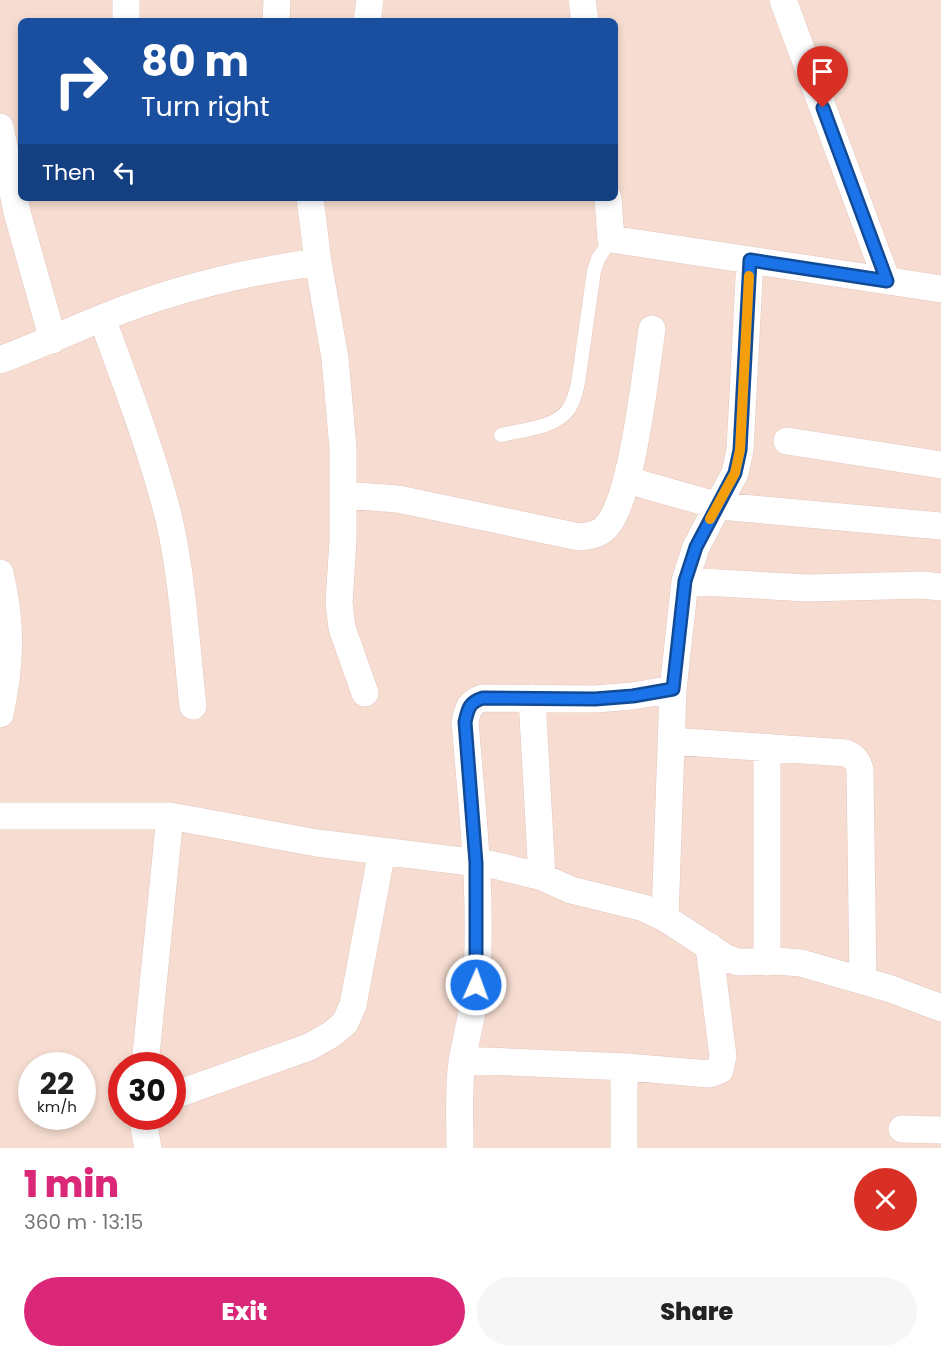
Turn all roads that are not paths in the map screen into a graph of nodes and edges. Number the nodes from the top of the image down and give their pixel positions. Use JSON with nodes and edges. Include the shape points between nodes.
{"nodes":[{"id":1,"x":126,"y":0,"type":"edge"},
{"id":2,"x":278,"y":0,"type":"edge"},
{"id":3,"x":369,"y":0,"type":"edge"},
{"id":4,"x":582,"y":0,"type":"edge"},
{"id":5,"x":783,"y":0,"type":"edge"},
{"id":6,"x":126,"y":18,"type":"edge"},
{"id":7,"x":276,"y":18,"type":"edge"},
{"id":8,"x":367,"y":18,"type":"edge"},
{"id":9,"x":585,"y":18,"type":"edge"},
{"id":10,"x":0,"y":127,"type":"edge"},
{"id":11,"x":310,"y":201,"type":"edge"},
{"id":12,"x":608,"y":201,"type":"edge"},
{"id":13,"x":612,"y":239,"type":"junction"},
{"id":14,"x":750,"y":260,"type":"junction"},
{"id":15,"x":318,"y":262,"type":"junction"},
{"id":16,"x":887,"y":281,"type":"junction"},
{"id":17,"x":941,"y":289,"type":"edge"},
{"id":18,"x":102,"y":318,"type":"junction"},
{"id":19,"x":652,"y":329,"type":"dead end"},
{"id":20,"x":53,"y":340,"type":"junction"},
{"id":21,"x":0,"y":360,"type":"edge"},
{"id":22,"x":501,"y":435,"type":"dead end"},
{"id":23,"x":787,"y":441,"type":"dead end"},
{"id":24,"x":941,"y":465,"type":"edge"},
{"id":25,"x":627,"y":480,"type":"junction"},
{"id":26,"x":344,"y":495,"type":"junction"},
{"id":27,"x":719,"y":506,"type":"junction"},
{"id":28,"x":941,"y":526,"type":"edge"},
{"id":29,"x":0,"y":573,"type":"edge"},
{"id":30,"x":685,"y":581,"type":"junction"},
{"id":31,"x":941,"y":587,"type":"edge"},
{"id":32,"x":673,"y":689,"type":"junction"},
{"id":33,"x":365,"y":693,"type":"dead end"},
{"id":34,"x":532,"y":698,"type":"junction"},
{"id":35,"x":193,"y":706,"type":"dead end"},
{"id":36,"x":0,"y":714,"type":"edge"},
{"id":37,"x":671,"y":741,"type":"junction"},
{"id":38,"x":767,"y":747,"type":"junction"},
{"id":39,"x":0,"y":816,"type":"edge"},
{"id":40,"x":170,"y":816,"type":"junction"},
{"id":41,"x":382,"y":851,"type":"junction"},
{"id":42,"x":476,"y":863,"type":"junction"},
{"id":43,"x":542,"y":877,"type":"junction"},
{"id":44,"x":665,"y":918,"type":"junction"},
{"id":45,"x":708,"y":946,"type":"junction"},
{"id":46,"x":767,"y":962,"type":"junction"},
{"id":47,"x":863,"y":981,"type":"junction"},
{"id":48,"x":941,"y":1008,"type":"edge"},
{"id":49,"x":146,"y":1052,"type":"edge"},
{"id":50,"x":462,"y":1060,"type":"junction"},
{"id":51,"x":627,"y":1066,"type":"junction"},
{"id":52,"x":186,"y":1090,"type":"edge"},
{"id":53,"x":902,"y":1129,"type":"dead end"},
{"id":54,"x":145,"y":1130,"type":"edge"},
{"id":55,"x":941,"y":1130,"type":"edge"},
{"id":56,"x":148,"y":1148,"type":"edge"},
{"id":57,"x":460,"y":1148,"type":"edge"},
{"id":58,"x":624,"y":1148,"type":"edge"}],
"edges":[{"from":1,"to":6,"type":"street"},
{"from":2,"to":7,"type":"street"},
{"from":3,"to":8,"type":"street"},
{"from":4,"to":9,"type":"street"},
{"from":5,"to":16,"type":"street"},
{"from":10,"to":20,"type":"street","via":[[17,212]]},
{"from":11,"to":15,"type":"street"},
{"from":12,"to":13,"type":"street"},
{"from":13,"to":14,"type":"street"},
{"from":13,"to":22,"type":"lane","via":[[594,271],[578,383],[568,411],[549,423]]},
{"from":14,"to":16,"type":"street"},
{"from":14,"to":27,"type":"street","via":[[740,450],[735,473]]},
{"from":15,"to":18,"type":"street","via":[[218,280]]},
{"from":15,"to":26,"type":"street","via":[[335,358],[344,448]]},
{"from":16,"to":17,"type":"street"},
{"from":18,"to":20,"type":"street"},
{"from":18,"to":35,"type":"street","via":[[169,521]]},
{"from":19,"to":25,"type":"street"},
{"from":20,"to":21,"type":"street"},
{"from":23,"to":24,"type":"street"},
{"from":25,"to":26,"type":"street","via":[[603,530],[579,537],[398,499]]},
{"from":25,"to":27,"type":"street"},
{"from":26,"to":33,"type":"street","via":[[339,603],[342,628]]},
{"from":27,"to":28,"type":"street"},
{"from":27,"to":30,"type":"street","via":[[696,547]]},
{"from":29,"to":36,"type":"street","via":[[8,604],[10,642]]},
{"from":30,"to":31,"type":"street","via":[[807,588]]},
{"from":30,"to":32,"type":"street"},
{"from":32,"to":34,"type":"street","via":[[595,699]]},
{"from":32,"to":37,"type":"street"},
{"from":34,"to":42,"type":"street","via":[[483,698],[474,700],[468,708],[465,722]]},
{"from":34,"to":43,"type":"street"},
{"from":37,"to":38,"type":"street"},
{"from":37,"to":44,"type":"street"},
{"from":38,"to":46,"type":"street"},
{"from":38,"to":47,"type":"street","via":[[846,753],[859,763]]},
{"from":39,"to":40,"type":"street"},
{"from":40,"to":41,"type":"street"},
{"from":40,"to":49,"type":"street"},
{"from":41,"to":42,"type":"street"},
{"from":41,"to":52,"type":"street","via":[[353,1005],[345,1023],[309,1047]]},
{"from":42,"to":43,"type":"street"},
{"from":42,"to":50,"type":"street","via":[[476,985]]},
{"from":43,"to":44,"type":"street","via":[[571,890],[644,908]]},
{"from":44,"to":45,"type":"street"},
{"from":45,"to":46,"type":"street","via":[[738,962]]},
{"from":45,"to":51,"type":"street","via":[[723,1056],[720,1071],[709,1074]]},
{"from":46,"to":47,"type":"street","via":[[801,963]]},
{"from":47,"to":48,"type":"street"},
{"from":50,"to":51,"type":"street"},
{"from":50,"to":57,"type":"street"},
{"from":51,"to":58,"type":"street"},
{"from":53,"to":55,"type":"street"},
{"from":54,"to":56,"type":"street"}]}
